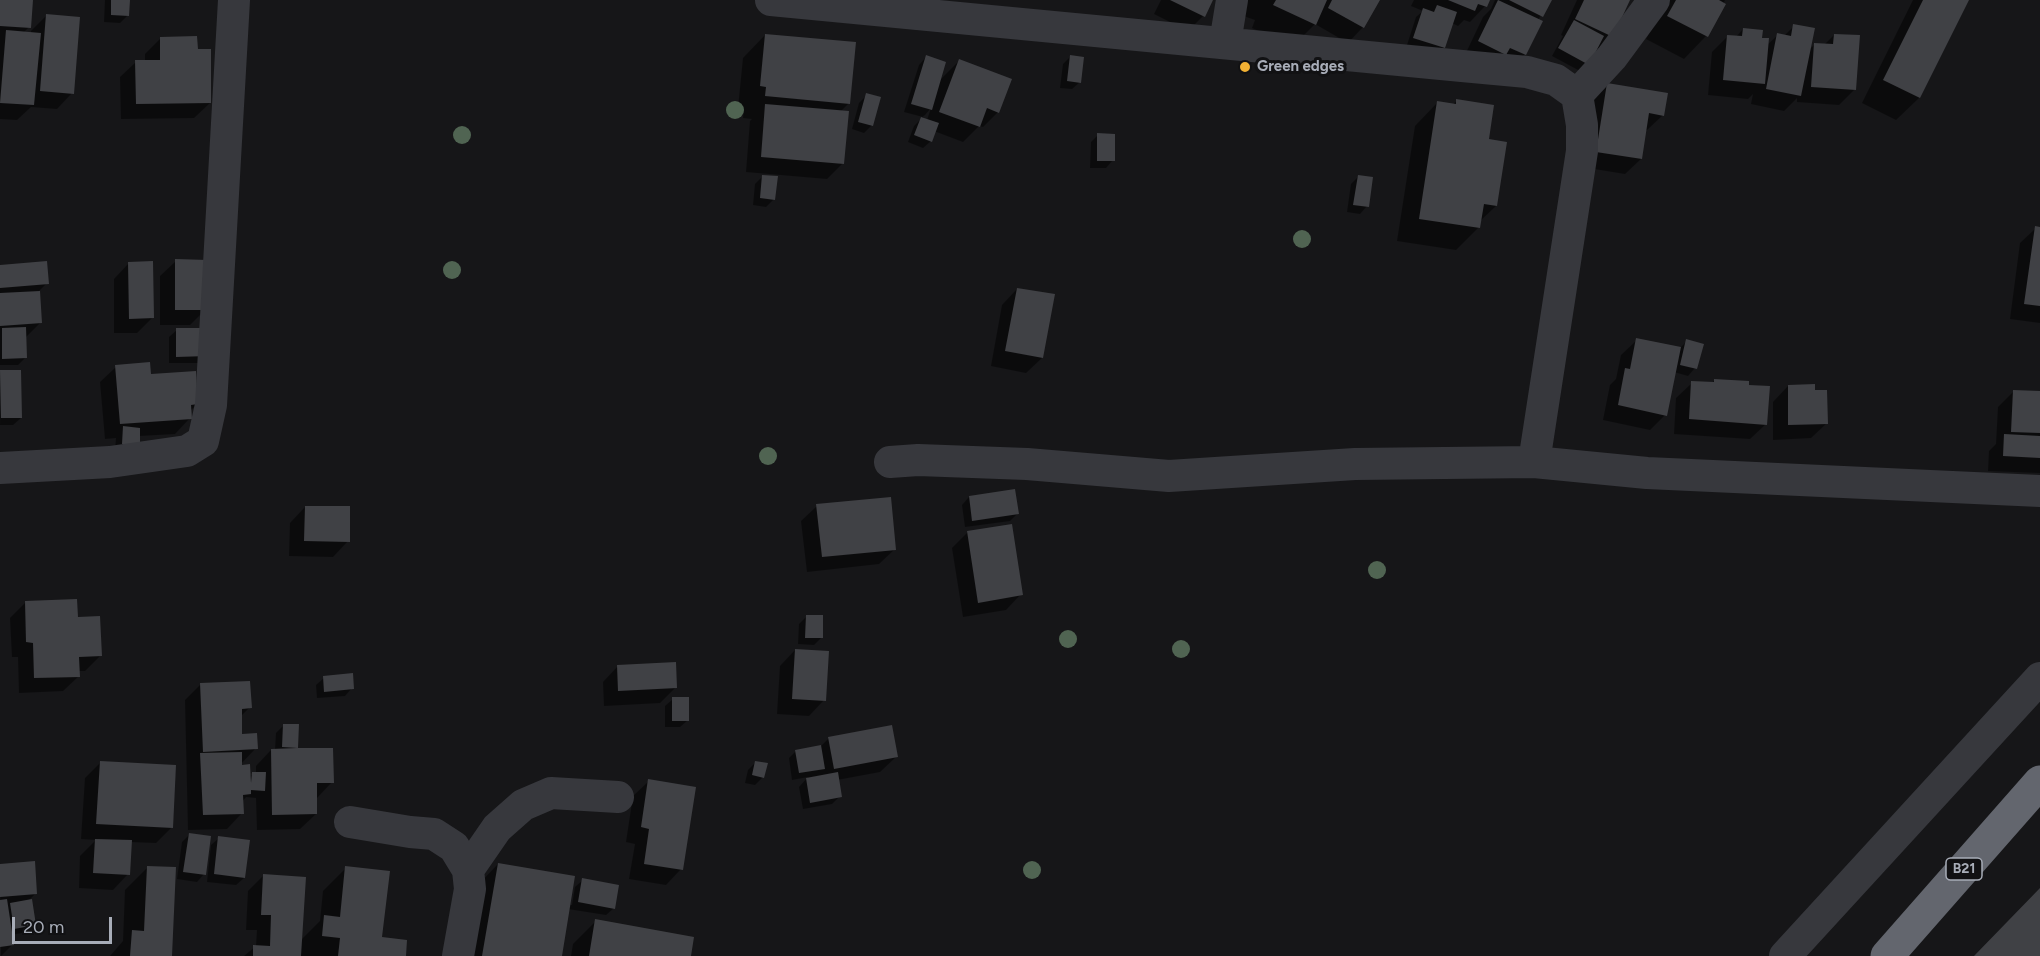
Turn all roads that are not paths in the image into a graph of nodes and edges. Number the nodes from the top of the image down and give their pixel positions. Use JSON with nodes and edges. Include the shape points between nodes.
{"nodes":[{"id":1,"x":234,"y":0,"type":"edge"},
{"id":2,"x":771,"y":0,"type":"edge"},
{"id":3,"x":1232,"y":0,"type":"edge"},
{"id":4,"x":1654,"y":0,"type":"edge"},
{"id":5,"x":808,"y":2,"type":"edge"},
{"id":6,"x":972,"y":10,"type":"edge"},
{"id":7,"x":1225,"y":43,"type":"junction"},
{"id":8,"x":1577,"y":94,"type":"junction"},
{"id":9,"x":890,"y":462,"type":"dead end"},
{"id":10,"x":1534,"y":462,"type":"junction"},
{"id":11,"x":0,"y":468,"type":"edge"},
{"id":12,"x":2040,"y":491,"type":"edge"},
{"id":13,"x":2040,"y":678,"type":"edge"},
{"id":14,"x":2040,"y":782,"type":"edge"},
{"id":15,"x":618,"y":797,"type":"dead end"},
{"id":16,"x":350,"y":822,"type":"dead end"},
{"id":17,"x":468,"y":870,"type":"junction"},
{"id":18,"x":458,"y":956,"type":"edge"},
{"id":19,"x":1785,"y":956,"type":"edge"},
{"id":20,"x":1887,"y":956,"type":"edge"}],
"edges":[{"from":1,"to":11,"type":"street","via":[[211,405],[203,441],[187,451],[110,462]]},
{"from":2,"to":5,"type":"street"},
{"from":3,"to":7,"type":"street"},
{"from":4,"to":8,"type":"street","via":[[1612,57]]},
{"from":5,"to":6,"type":"street"},
{"from":6,"to":7,"type":"street"},
{"from":7,"to":8,"type":"street","via":[[1527,72],[1556,80]]},
{"from":8,"to":10,"type":"street","via":[[1582,151]]},
{"from":9,"to":10,"type":"street","via":[[1027,464],[1169,476],[1355,464]]},
{"from":10,"to":12,"type":"street","via":[[1647,473]]},
{"from":13,"to":19,"type":"street"},
{"from":14,"to":20,"type":"highway","number":"B21"},
{"from":15,"to":17,"type":"street","via":[[551,793],[524,805],[497,828]]},
{"from":16,"to":17,"type":"street","via":[[434,834],[454,847]]},
{"from":17,"to":18,"type":"street","via":[[470,889]]}]}
